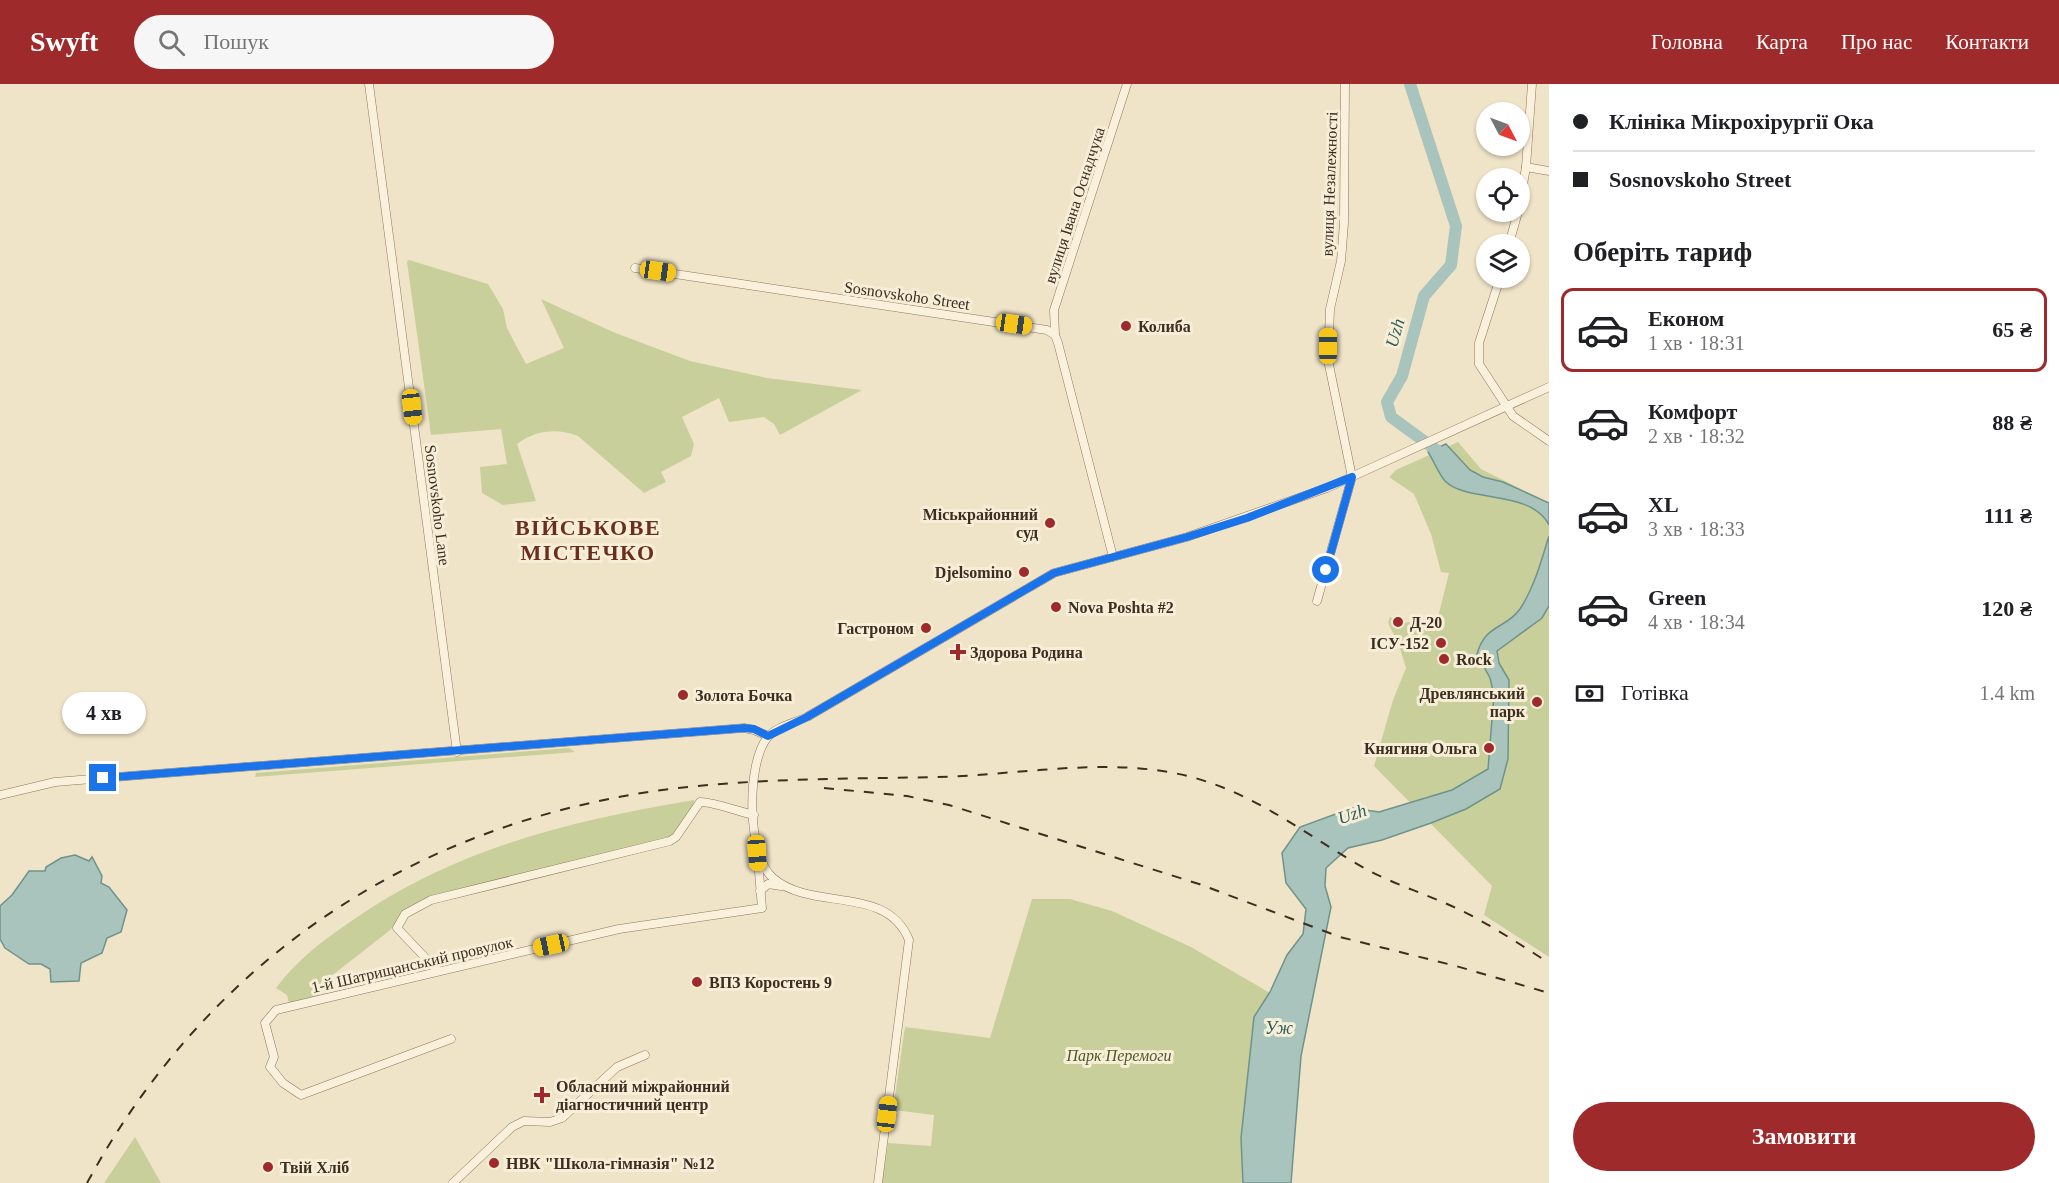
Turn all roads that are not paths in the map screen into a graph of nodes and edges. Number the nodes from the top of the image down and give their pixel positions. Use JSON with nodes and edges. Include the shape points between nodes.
{"nodes":[{"id":1,"x":369,"y":84,"type":"edge"},
{"id":2,"x":1127,"y":84,"type":"edge"},
{"id":3,"x":1345,"y":84,"type":"edge"},
{"id":4,"x":1532,"y":84,"type":"edge"},
{"id":5,"x":1526,"y":167,"type":"joint"},
{"id":6,"x":1549,"y":171,"type":"edge"},
{"id":7,"x":635,"y":268,"type":"dead end"},
{"id":8,"x":1497,"y":288,"type":"edge"},
{"id":9,"x":1055,"y":335,"type":"junction"},
{"id":10,"x":1549,"y":387,"type":"edge"},
{"id":11,"x":1504,"y":405,"type":"junction"},
{"id":12,"x":1549,"y":441,"type":"edge"},
{"id":13,"x":1352,"y":477,"type":"junction"},
{"id":14,"x":1113,"y":556,"type":"junction"},
{"id":15,"x":1317,"y":601,"type":"dead end"},
{"id":16,"x":768,"y":736,"type":"junction"},
{"id":17,"x":457,"y":752,"type":"junction"},
{"id":18,"x":0,"y":795,"type":"edge"},
{"id":19,"x":754,"y":815,"type":"junction"},
{"id":20,"x":757,"y":853,"type":"junction"},
{"id":21,"x":788,"y":888,"type":"junction"},
{"id":22,"x":760,"y":891,"type":"junction"},
{"id":23,"x":438,"y":971,"type":"junction"},
{"id":24,"x":451,"y":1039,"type":"dead end"},
{"id":25,"x":645,"y":1055,"type":"dead end"},
{"id":26,"x":453,"y":1183,"type":"edge"},
{"id":27,"x":879,"y":1183,"type":"edge"}],
"edges":[{"from":1,"to":17,"type":"street","name":"Sosnovskoho Lane"},
{"from":2,"to":9,"type":"street","name":"вулиця Івана Оснадчука","via":[[1054,309]]},
{"from":3,"to":13,"type":"street","name":"вулиця Незалежності","via":[[1344,223],[1341,261],[1330,309],[1328,360]]},
{"from":4,"to":5,"type":"street"},
{"from":5,"to":6,"type":"street"},
{"from":7,"to":9,"type":"street","name":"Sosnovskoho Street","via":[[1037,327]]},
{"from":8,"to":11,"type":"street","via":[[1477,353],[1484,375]]},
{"from":9,"to":14,"type":"street"},
{"from":10,"to":11,"type":"street"},
{"from":11,"to":12,"type":"street"},
{"from":11,"to":13,"type":"street"},
{"from":13,"to":14,"type":"street","via":[[1247,518],[1149,549]]},
{"from":13,"to":15,"type":"street","name":"вулиця Незалежності"},
{"from":14,"to":16,"type":"street","via":[[1054,573]]},
{"from":16,"to":17,"type":"street","via":[[744,728]]},
{"from":16,"to":19,"type":"street","via":[[760,748]]},
{"from":17,"to":18,"type":"street","via":[[55,782]]},
{"from":19,"to":20,"type":"street"},
{"from":19,"to":23,"type":"street","via":[[725,810],[710,801],[700,802],[669,842],[451,892],[431,900],[405,914],[397,927]]},
{"from":20,"to":21,"type":"street","via":[[770,875]]},
{"from":20,"to":22,"type":"street"},
{"from":21,"to":22,"type":"street","via":[[770,884]]},
{"from":21,"to":27,"type":"street","via":[[888,912],[904,927],[909,940]]},
{"from":22,"to":23,"type":"street","name":"1-й Шатрищанський провулок","via":[[762,908],[622,928]]},
{"from":23,"to":24,"type":"street","name":"1-й Шатрищанський провулок","via":[[273,1011],[265,1023],[274,1057],[270,1067],[289,1088],[305,1095]]},
{"from":25,"to":26,"type":"street","via":[[617,1067],[562,1118],[550,1122],[524,1121],[513,1127]]}]}
